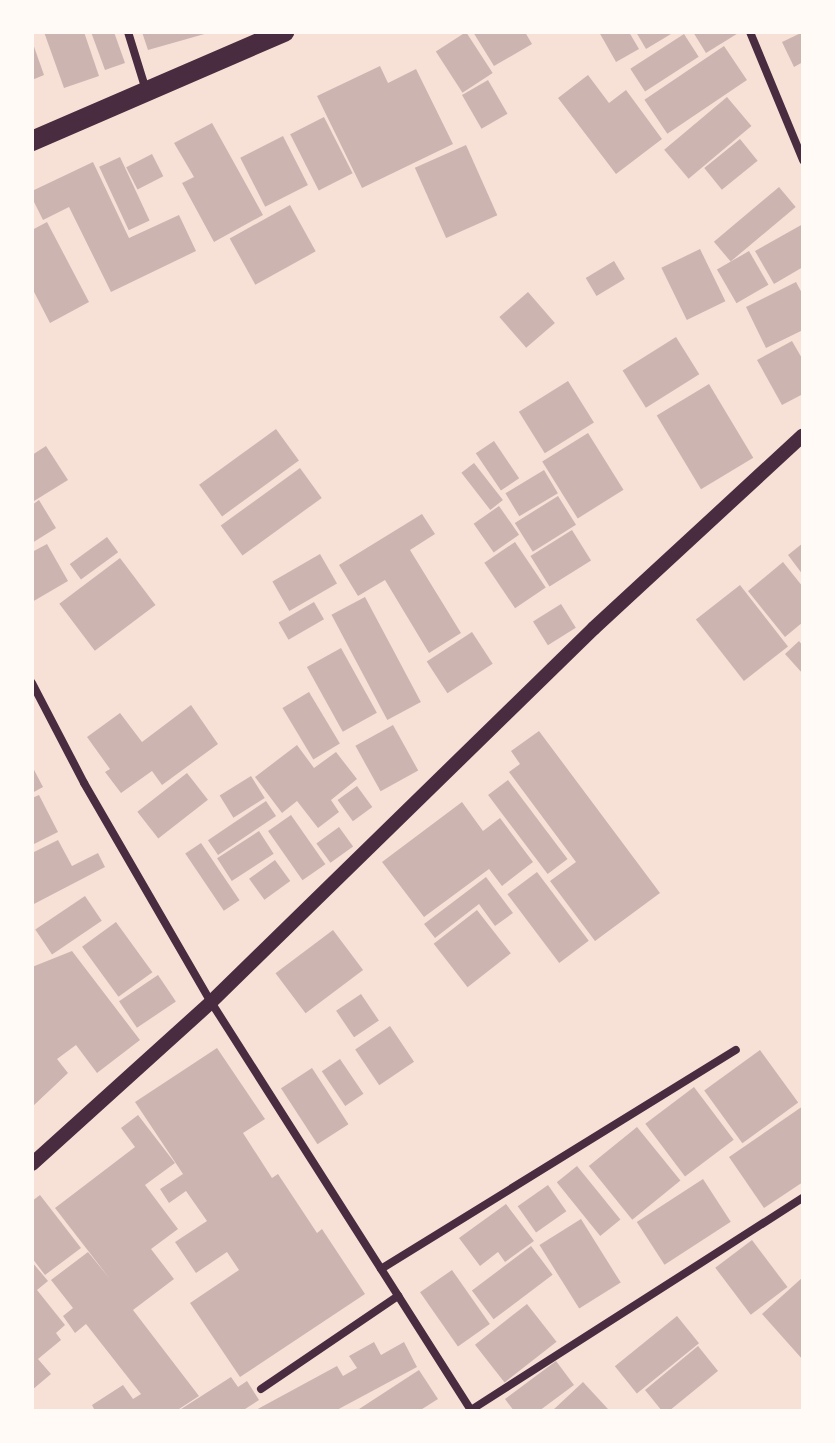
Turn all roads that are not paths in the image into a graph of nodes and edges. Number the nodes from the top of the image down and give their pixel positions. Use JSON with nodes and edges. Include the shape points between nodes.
{"nodes":[{"id":1,"x":128,"y":32,"type":"edge"},
{"id":2,"x":284,"y":32,"type":"edge"},
{"id":3,"x":750,"y":32,"type":"edge"},
{"id":4,"x":146,"y":90,"type":"junction"},
{"id":5,"x":32,"y":141,"type":"edge"},
{"id":6,"x":803,"y":160,"type":"edge"},
{"id":7,"x":803,"y":435,"type":"edge"},
{"id":8,"x":32,"y":683,"type":"edge"},
{"id":9,"x":211,"y":1002,"type":"junction"},
{"id":10,"x":736,"y":1050,"type":"dead end"},
{"id":11,"x":32,"y":1164,"type":"edge"},
{"id":12,"x":803,"y":1198,"type":"edge"},
{"id":13,"x":381,"y":1269,"type":"junction"},
{"id":14,"x":398,"y":1296,"type":"junction"},
{"id":15,"x":261,"y":1389,"type":"dead end"},
{"id":16,"x":471,"y":1410,"type":"edge"}],
"edges":[{"from":1,"to":4,"type":"street"},
{"from":2,"to":4,"type":"main road"},
{"from":3,"to":6,"type":"street"},
{"from":4,"to":5,"type":"main road"},
{"from":7,"to":9,"type":"street","via":[[594,628]]},
{"from":8,"to":9,"type":"street"},
{"from":9,"to":11,"type":"street"},
{"from":9,"to":13,"type":"street"},
{"from":10,"to":13,"type":"street"},
{"from":12,"to":16,"type":"street"},
{"from":13,"to":14,"type":"street"},
{"from":14,"to":15,"type":"street"},
{"from":14,"to":16,"type":"street"}]}
